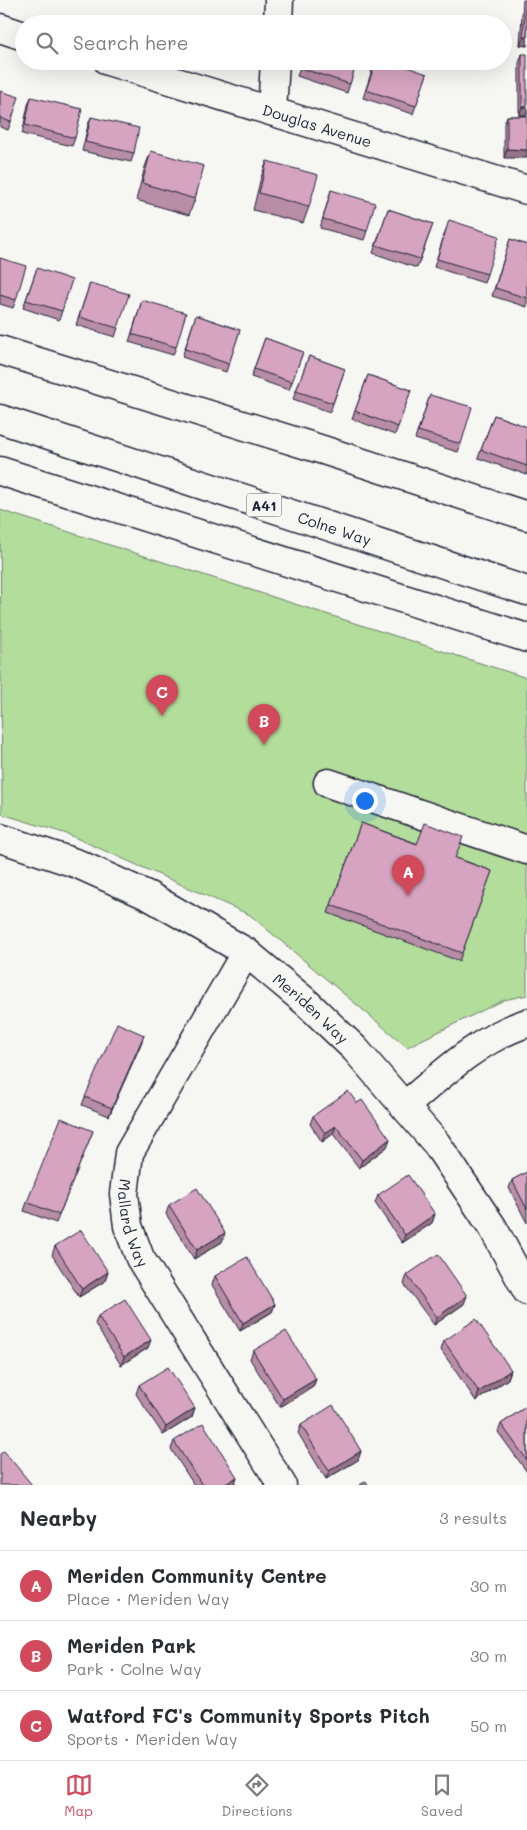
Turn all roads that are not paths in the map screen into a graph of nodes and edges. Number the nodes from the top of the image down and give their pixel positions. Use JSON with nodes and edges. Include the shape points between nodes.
{"nodes":[{"id":1,"x":279,"y":0,"type":"edge"},
{"id":2,"x":278,"y":15,"type":"edge"},
{"id":3,"x":0,"y":28,"type":"edge"},
{"id":4,"x":15,"y":33,"type":"edge"},
{"id":5,"x":138,"y":70,"type":"edge"},
{"id":6,"x":274,"y":70,"type":"edge"},
{"id":7,"x":272,"y":111,"type":"junction"},
{"id":8,"x":527,"y":190,"type":"edge"},
{"id":9,"x":0,"y":350,"type":"edge"},
{"id":10,"x":0,"y":419,"type":"edge"},
{"id":11,"x":0,"y":471,"type":"edge"},
{"id":12,"x":527,"y":516,"type":"edge"},
{"id":13,"x":527,"y":591,"type":"edge"},
{"id":14,"x":527,"y":638,"type":"edge"},
{"id":15,"x":328,"y":783,"type":"dead end"},
{"id":16,"x":0,"y":838,"type":"edge"},
{"id":17,"x":527,"y":850,"type":"edge"},
{"id":18,"x":246,"y":952,"type":"junction"},
{"id":19,"x":527,"y":1023,"type":"edge"},
{"id":20,"x":406,"y":1106,"type":"junction"},
{"id":21,"x":527,"y":1291,"type":"edge"},
{"id":22,"x":282,"y":1485,"type":"edge"}],
"edges":[{"from":1,"to":2,"type":"main road"},
{"from":3,"to":4,"type":"main road"},
{"from":5,"to":7,"type":"main road","name":"Douglas Avenue"},
{"from":6,"to":7,"type":"main road"},
{"from":7,"to":8,"type":"main road","name":"Douglas Avenue"},
{"from":9,"to":12,"type":"main road"},
{"from":10,"to":13,"type":"main road","name":"Colne Way","number":"A41"},
{"from":11,"to":14,"type":"main road"},
{"from":15,"to":17,"type":"main road"},
{"from":16,"to":18,"type":"main road","name":"Meriden Way","via":[[78,864],[149,896]]},
{"from":18,"to":20,"type":"main road","name":"Meriden Way","via":[[306,1002],[355,1049]]},
{"from":18,"to":22,"type":"main road","name":"Mallard Way","via":[[129,1152],[124,1194],[128,1226],[140,1258]]},
{"from":19,"to":20,"type":"main road","via":[[481,1046],[446,1070]]},
{"from":20,"to":21,"type":"main road","name":"Meriden Way","via":[[464,1182]]}]}
